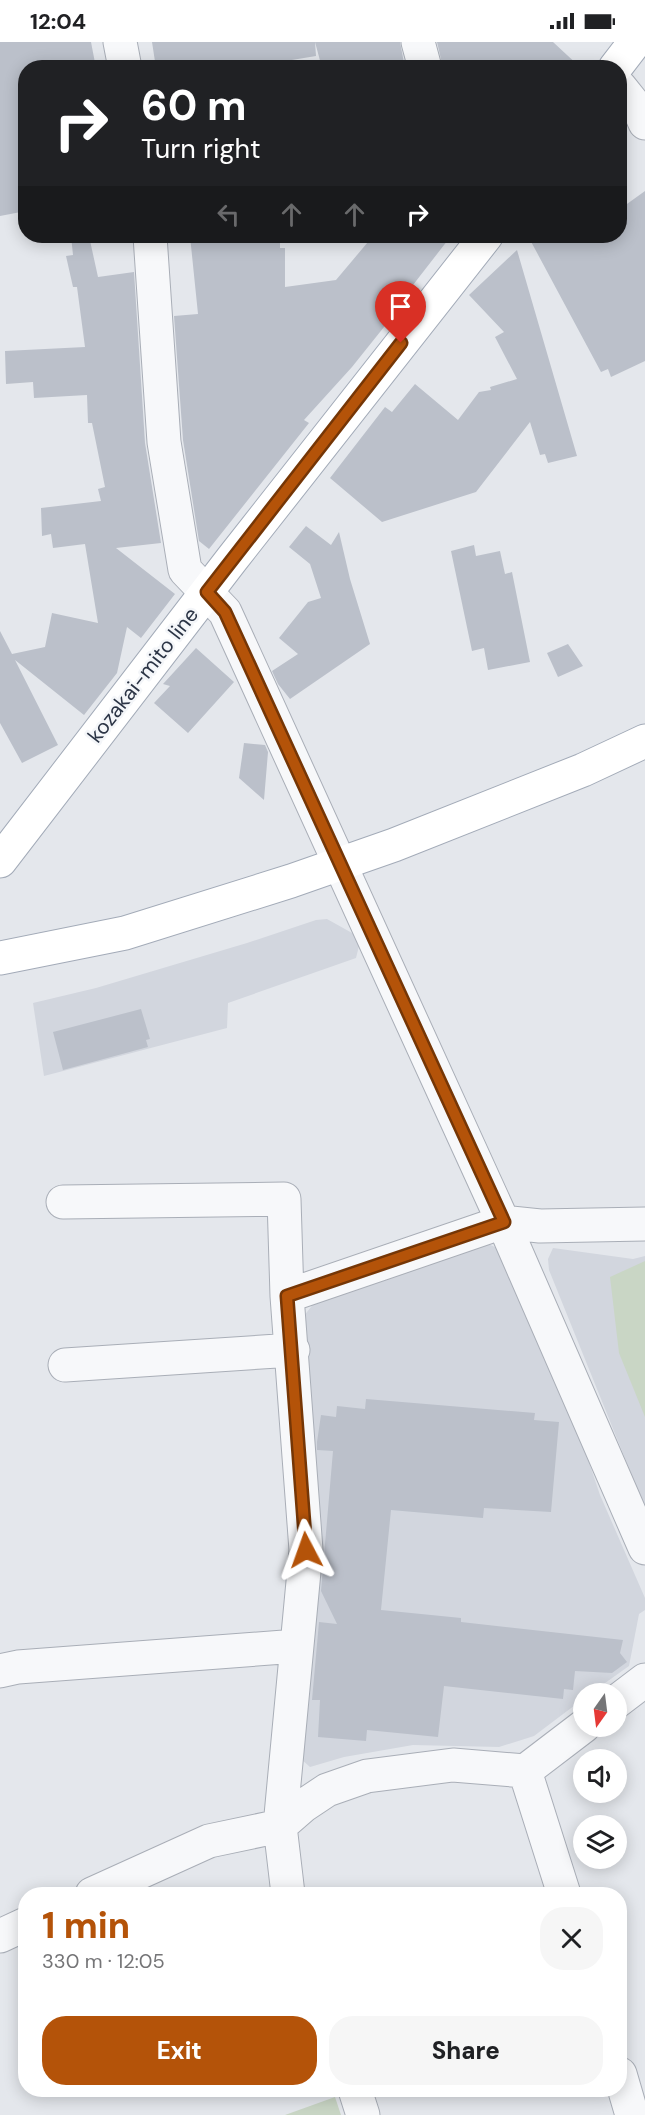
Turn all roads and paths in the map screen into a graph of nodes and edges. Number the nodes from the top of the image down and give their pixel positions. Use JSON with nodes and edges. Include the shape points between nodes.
{"nodes":[{"id":1,"x":120,"y":42,"type":"edge"},
{"id":2,"x":418,"y":42,"type":"edge"},
{"id":3,"x":123,"y":60,"type":"edge"},
{"id":4,"x":422,"y":60,"type":"edge"},
{"id":5,"x":627,"y":96,"type":"edge"},
{"id":6,"x":645,"y":123,"type":"edge"},
{"id":7,"x":150,"y":243,"type":"edge"},
{"id":8,"x":481,"y":243,"type":"edge"},
{"id":9,"x":207,"y":592,"type":"junction"},
{"id":10,"x":645,"y":741,"type":"edge"},
{"id":11,"x":0,"y":861,"type":"edge"},
{"id":12,"x":340,"y":865,"type":"junction"},
{"id":13,"x":0,"y":958,"type":"edge"},
{"id":14,"x":63,"y":1202,"type":"dead end"},
{"id":15,"x":504,"y":1222,"type":"junction"},
{"id":16,"x":645,"y":1224,"type":"edge"},
{"id":17,"x":287,"y":1296,"type":"junction"},
{"id":18,"x":293,"y":1350,"type":"junction"},
{"id":19,"x":65,"y":1365,"type":"dead end"},
{"id":20,"x":645,"y":1548,"type":"edge"},
{"id":21,"x":297,"y":1646,"type":"junction"},
{"id":22,"x":0,"y":1671,"type":"edge"},
{"id":23,"x":645,"y":1680,"type":"edge"},
{"id":24,"x":627,"y":1694,"type":"edge"},
{"id":25,"x":573,"y":1734,"type":"edge"},
{"id":26,"x":525,"y":1771,"type":"junction"},
{"id":27,"x":280,"y":1826,"type":"junction"},
{"id":28,"x":107,"y":1887,"type":"edge"},
{"id":29,"x":287,"y":1887,"type":"edge"},
{"id":30,"x":562,"y":1887,"type":"edge"},
{"id":31,"x":18,"y":1928,"type":"edge"},
{"id":32,"x":0,"y":1936,"type":"edge"},
{"id":33,"x":357,"y":2097,"type":"edge"},
{"id":34,"x":627,"y":2097,"type":"edge"},
{"id":35,"x":363,"y":2115,"type":"edge"},
{"id":36,"x":632,"y":2115,"type":"edge"}],
"edges":[{"from":1,"to":3,"type":"street"},
{"from":2,"to":4,"type":"street"},
{"from":5,"to":6,"type":"street"},
{"from":7,"to":9,"type":"street","via":[[164,442],[185,570]]},
{"from":8,"to":9,"type":"main road","name":"kozakai-mito line"},
{"from":9,"to":11,"type":"main road","name":"kozakai-mito line"},
{"from":9,"to":12,"type":"street","via":[[225,612]]},
{"from":10,"to":12,"type":"main road","via":[[572,775]]},
{"from":12,"to":13,"type":"main road","via":[[125,933]]},
{"from":12,"to":15,"type":"street"},
{"from":14,"to":17,"type":"street","via":[[284,1199]]},
{"from":15,"to":16,"type":"street","via":[[540,1226]]},
{"from":15,"to":17,"type":"street"},
{"from":15,"to":20,"type":"street"},
{"from":17,"to":18,"type":"street"},
{"from":18,"to":19,"type":"street"},
{"from":18,"to":21,"type":"street","via":[[306,1550]]},
{"from":21,"to":22,"type":"street"},
{"from":21,"to":27,"type":"street"},
{"from":23,"to":24,"type":"street"},
{"from":25,"to":26,"type":"street"},
{"from":26,"to":27,"type":"street","via":[[453,1765],[367,1776],[327,1790]]},
{"from":26,"to":30,"type":"street"},
{"from":27,"to":28,"type":"street","via":[[209,1841]]},
{"from":27,"to":29,"type":"street"},
{"from":31,"to":32,"type":"street"},
{"from":33,"to":35,"type":"street"},
{"from":34,"to":36,"type":"street"}]}
